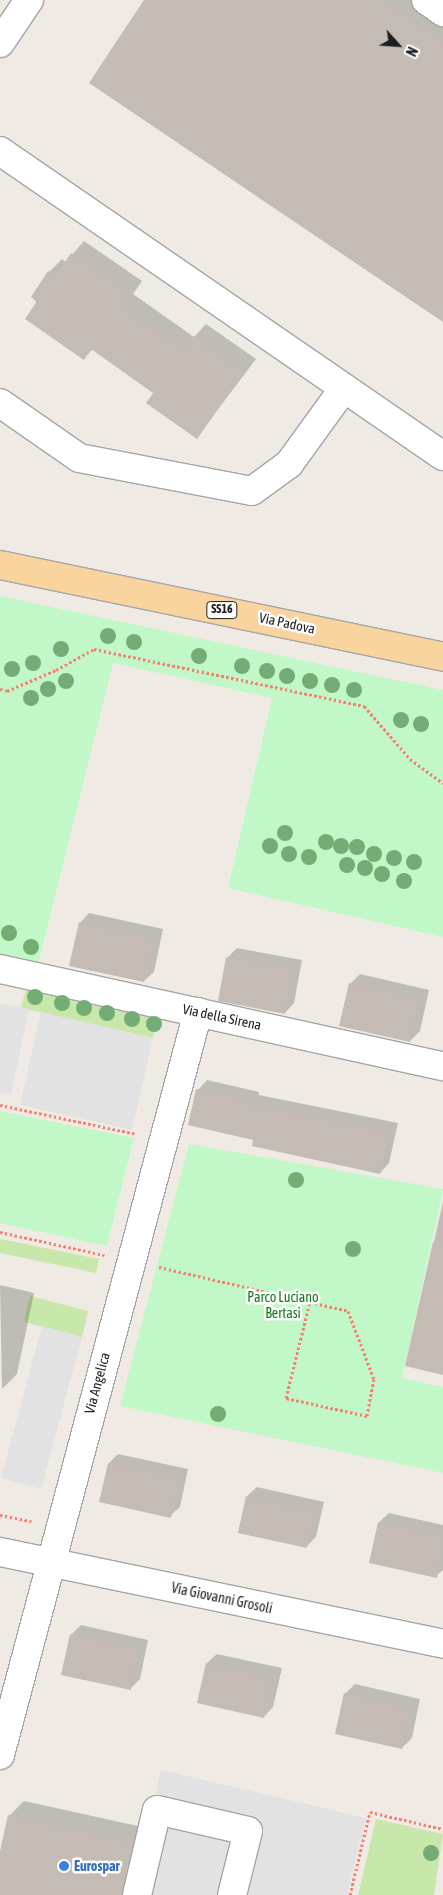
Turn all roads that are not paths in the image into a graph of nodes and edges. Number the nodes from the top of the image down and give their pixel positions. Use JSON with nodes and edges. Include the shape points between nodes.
{"nodes":[{"id":1,"x":29,"y":0,"type":"edge"},
{"id":2,"x":426,"y":0,"type":"edge"},
{"id":3,"x":443,"y":12,"type":"edge"},
{"id":4,"x":0,"y":43,"type":"edge"},
{"id":5,"x":0,"y":151,"type":"edge"},
{"id":6,"x":344,"y":388,"type":"junction"},
{"id":7,"x":0,"y":403,"type":"edge"},
{"id":8,"x":443,"y":456,"type":"edge"},
{"id":9,"x":0,"y":550,"type":"edge"},
{"id":10,"x":0,"y":565,"type":"edge"},
{"id":11,"x":71,"y":579,"type":"junction"},
{"id":12,"x":443,"y":657,"type":"edge"},
{"id":13,"x":0,"y":969,"type":"edge"},
{"id":14,"x":198,"y":1012,"type":"junction"},
{"id":15,"x":443,"y":1066,"type":"edge"},
{"id":16,"x":0,"y":1552,"type":"edge"},
{"id":17,"x":49,"y":1562,"type":"junction"},
{"id":18,"x":443,"y":1644,"type":"edge"},
{"id":19,"x":0,"y":1755,"type":"edge"},
{"id":20,"x":137,"y":1895,"type":"edge"},
{"id":21,"x":232,"y":1895,"type":"edge"}],
"edges":[{"from":1,"to":4,"type":"street"},
{"from":2,"to":3,"type":"street"},
{"from":5,"to":6,"type":"street"},
{"from":6,"to":7,"type":"street","via":[[289,464],[252,491],[79,458]]},
{"from":6,"to":8,"type":"street"},
{"from":9,"to":11,"type":"main road","name":"Via Padova"},
{"from":10,"to":11,"type":"main road","name":"Via Padova","number":"SS16"},
{"from":11,"to":12,"type":"main road","name":"Via Padova","number":"SS16"},
{"from":13,"to":14,"type":"street","name":"Via della Sirena"},
{"from":14,"to":15,"type":"street","name":"Via della Sirena"},
{"from":14,"to":17,"type":"street","name":"Via Angelica"},
{"from":16,"to":17,"type":"street","name":"Via Giovanni Grosoli"},
{"from":17,"to":18,"type":"street","name":"Via Giovanni Grosoli"},
{"from":17,"to":19,"type":"street","name":"Via Angelica"},
{"from":20,"to":21,"type":"street","via":[[158,1810],[248,1831]]}]}
